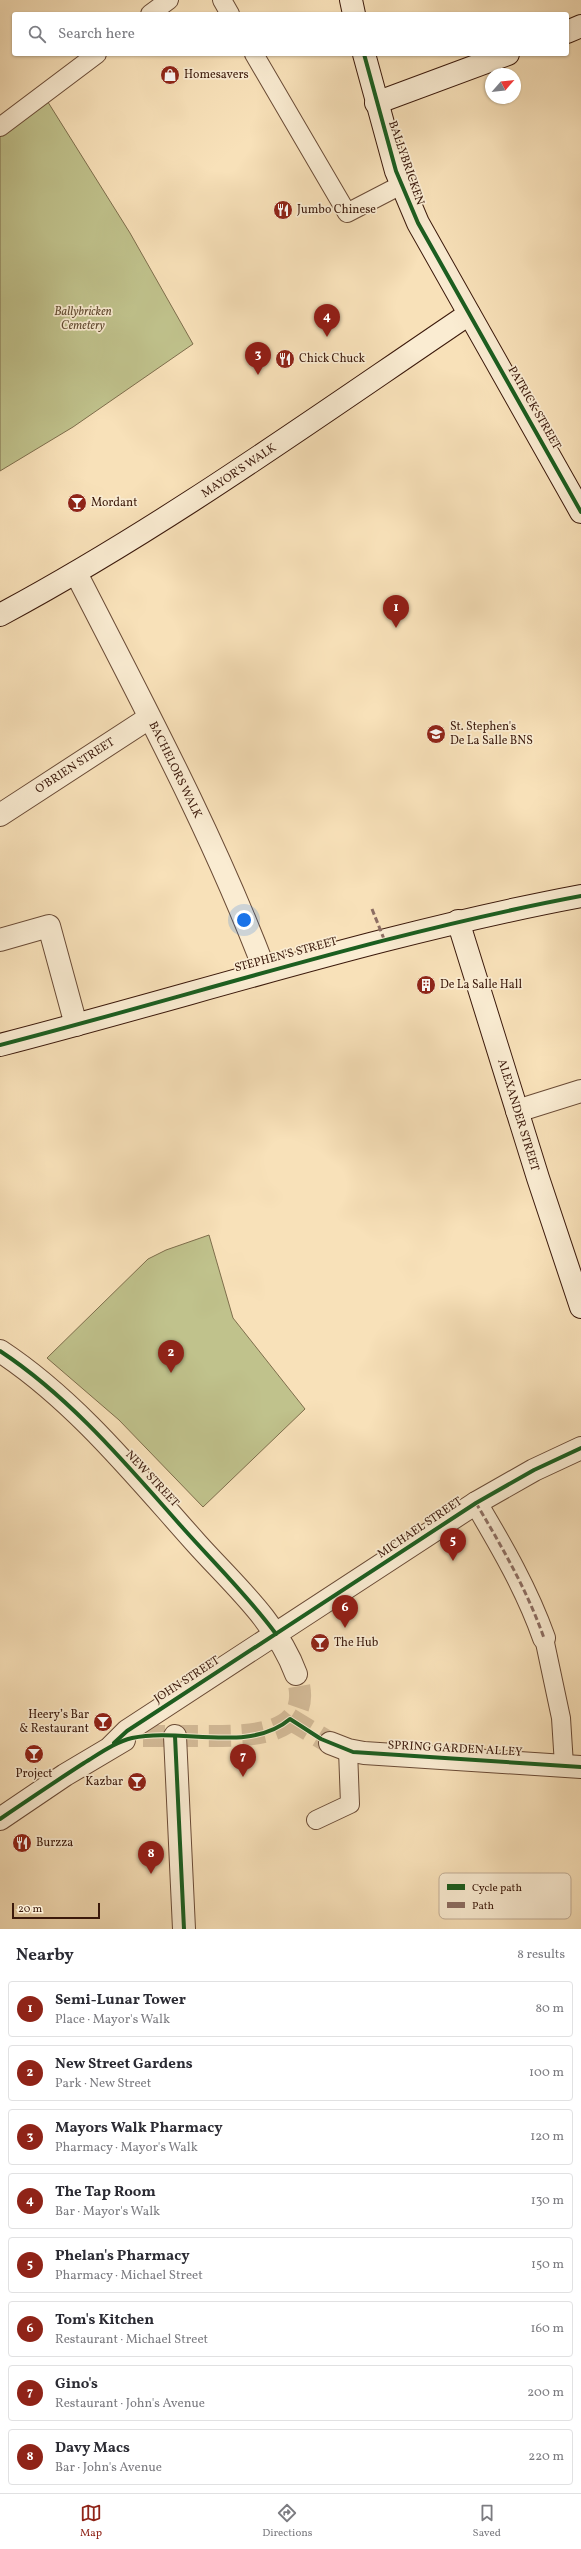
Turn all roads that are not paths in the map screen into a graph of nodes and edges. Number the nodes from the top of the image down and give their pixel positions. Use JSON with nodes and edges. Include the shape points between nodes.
{"nodes":[{"id":1,"x":169,"y":0,"type":"edge"},
{"id":2,"x":222,"y":0,"type":"edge"},
{"id":3,"x":351,"y":0,"type":"edge"},
{"id":4,"x":153,"y":12,"type":"edge"},
{"id":5,"x":229,"y":12,"type":"edge"},
{"id":6,"x":354,"y":12,"type":"edge"},
{"id":7,"x":581,"y":26,"type":"edge"},
{"id":8,"x":569,"y":31,"type":"edge"},
{"id":9,"x":94,"y":56,"type":"edge"},
{"id":10,"x":255,"y":56,"type":"edge"},
{"id":11,"x":364,"y":56,"type":"edge"},
{"id":12,"x":503,"y":56,"type":"edge"},
{"id":13,"x":376,"y":103,"type":"junction"},
{"id":14,"x":0,"y":127,"type":"edge"},
{"id":15,"x":401,"y":185,"type":"junction"},
{"id":16,"x":469,"y":314,"type":"junction"},
{"id":17,"x":581,"y":512,"type":"edge"},
{"id":18,"x":76,"y":573,"type":"junction"},
{"id":19,"x":0,"y":615,"type":"edge"},
{"id":20,"x":149,"y":718,"type":"junction"},
{"id":21,"x":0,"y":815,"type":"edge"},
{"id":22,"x":581,"y":896,"type":"edge"},
{"id":23,"x":458,"y":921,"type":"junction"},
{"id":24,"x":0,"y":940,"type":"edge"},
{"id":25,"x":265,"y":971,"type":"junction"},
{"id":26,"x":76,"y":1025,"type":"junction"},
{"id":27,"x":0,"y":1045,"type":"edge"},
{"id":28,"x":581,"y":1091,"type":"edge"},
{"id":29,"x":517,"y":1111,"type":"junction"},
{"id":30,"x":581,"y":1307,"type":"edge"},
{"id":31,"x":0,"y":1351,"type":"edge"},
{"id":32,"x":581,"y":1448,"type":"edge"},
{"id":33,"x":476,"y":1503,"type":"junction"},
{"id":34,"x":276,"y":1634,"type":"junction"},
{"id":35,"x":544,"y":1638,"type":"joint"},
{"id":36,"x":296,"y":1674,"type":"tunnel mouth"},
{"id":37,"x":144,"y":1736,"type":"tunnel mouth"},
{"id":38,"x":175,"y":1736,"type":"dead end"},
{"id":39,"x":112,"y":1746,"type":"junction"},
{"id":40,"x":339,"y":1747,"type":"joint"},
{"id":41,"x":573,"y":1766,"type":"edge"},
{"id":42,"x":0,"y":1819,"type":"edge"},
{"id":43,"x":316,"y":1820,"type":"dead end"},
{"id":44,"x":184,"y":1929,"type":"edge"}],
"edges":[{"from":1,"to":4,"type":"lane"},
{"from":2,"to":5,"type":"lane"},
{"from":3,"to":6,"type":"street"},
{"from":7,"to":8,"type":"street"},
{"from":9,"to":14,"type":"lane"},
{"from":10,"to":15,"type":"lane","via":[[347,213]]},
{"from":11,"to":13,"type":"street","name":"BALLYBRICKEN"},
{"from":12,"to":13,"type":"street"},
{"from":13,"to":15,"type":"street","name":"BALLYBRICKEN"},
{"from":15,"to":16,"type":"street","name":"BALLYBRICKEN","via":[[418,223]]},
{"from":16,"to":17,"type":"street","name":"PATRICK STREET"},
{"from":16,"to":18,"type":"street","name":"MAYOR'S WALK","via":[[216,487]]},
{"from":18,"to":19,"type":"street","name":"MAYOR'S WALK"},
{"from":18,"to":20,"type":"street","name":"BACHELORS WALK"},
{"from":20,"to":21,"type":"street","name":"O'BRIEN STREET"},
{"from":20,"to":25,"type":"street","name":"BACHELORS WALK","via":[[220,862]]},
{"from":22,"to":23,"type":"street","name":"STEPHEN'S STREET"},
{"from":23,"to":25,"type":"street","name":"STEPHEN'S STREET"},
{"from":23,"to":29,"type":"street","name":"ALEXANDER STREET"},
{"from":24,"to":26,"type":"street","via":[[49,926]]},
{"from":25,"to":26,"type":"street","name":"STEPHEN'S STREET"},
{"from":26,"to":27,"type":"street","name":"STEPHEN'S STREET"},
{"from":28,"to":29,"type":"street"},
{"from":29,"to":30,"type":"street","name":"ALEXANDER STREET"},
{"from":31,"to":34,"type":"street","name":"NEW STREET","via":[[46,1386],[94,1432]]},
{"from":32,"to":33,"type":"street","name":"MICHAEL STREET","via":[[534,1470]]},
{"from":33,"to":34,"type":"street","name":"MICHAEL STREET"},
{"from":33,"to":35,"type":"street","via":[[520,1580]]},
{"from":34,"to":36,"type":"street"},
{"from":34,"to":39,"type":"street","name":"JOHN STREET","via":[[126,1730]]},
{"from":35,"to":41,"type":"lane"},
{"from":37,"to":39,"type":"street","name":"JOHN STREET"},
{"from":38,"to":44,"type":"street"},
{"from":39,"to":42,"type":"street","name":"JOHN STREET"},
{"from":40,"to":41,"type":"street","name":"SPRING GARDEN ALLEY","via":[[364,1753]]},
{"from":40,"to":43,"type":"lane","via":[[350,1804]]}]}
